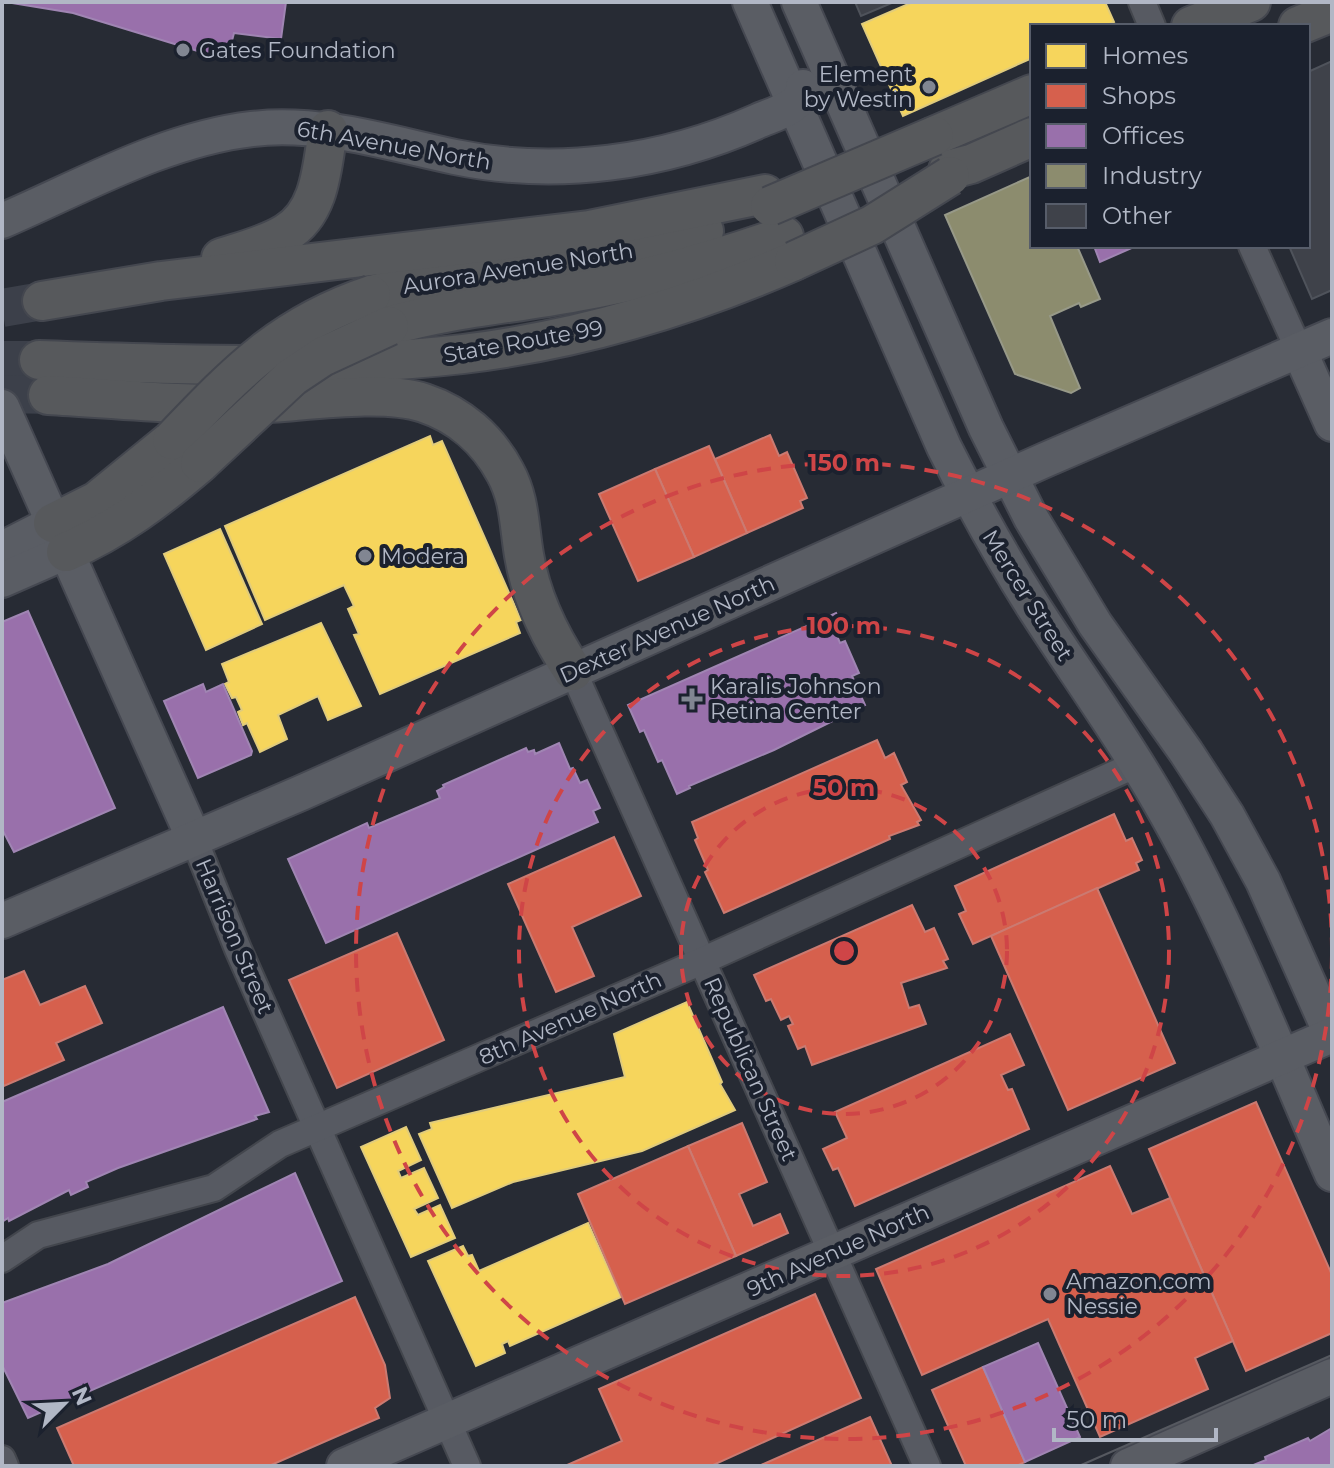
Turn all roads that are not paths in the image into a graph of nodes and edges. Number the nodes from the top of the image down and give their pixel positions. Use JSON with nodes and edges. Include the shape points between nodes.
{"nodes":[{"id":1,"x":750,"y":2,"type":"edge"},
{"id":2,"x":767,"y":2,"type":"edge"},
{"id":3,"x":799,"y":2,"type":"edge"},
{"id":4,"x":1142,"y":2,"type":"edge"},
{"id":5,"x":1251,"y":2,"type":"edge"},
{"id":6,"x":1332,"y":12,"type":"edge"},
{"id":7,"x":1151,"y":24,"type":"edge"},
{"id":8,"x":1196,"y":24,"type":"edge"},
{"id":9,"x":1303,"y":24,"type":"edge"},
{"id":10,"x":1030,"y":96,"type":"edge"},
{"id":11,"x":794,"y":104,"type":"junction"},
{"id":12,"x":328,"y":130,"type":"junction"},
{"id":13,"x":1030,"y":138,"type":"edge"},
{"id":14,"x":951,"y":162,"type":"junction"},
{"id":15,"x":847,"y":172,"type":"joint"},
{"id":16,"x":2,"y":221,"type":"edge"},
{"id":17,"x":778,"y":224,"type":"junction"},
{"id":18,"x":1253,"y":248,"type":"edge"},
{"id":19,"x":161,"y":281,"type":"junction"},
{"id":20,"x":42,"y":301,"type":"tunnel mouth"},
{"id":21,"x":1332,"y":336,"type":"edge"},
{"id":22,"x":1299,"y":350,"type":"junction"},
{"id":23,"x":2,"y":407,"type":"edge"},
{"id":24,"x":1332,"y":424,"type":"edge"},
{"id":25,"x":1010,"y":476,"type":"junction"},
{"id":26,"x":968,"y":495,"type":"junction"},
{"id":27,"x":59,"y":537,"type":"junction"},
{"id":28,"x":2,"y":549,"type":"edge"},
{"id":29,"x":2,"y":580,"type":"edge"},
{"id":30,"x":573,"y":671,"type":"junction"},
{"id":31,"x":1137,"y":764,"type":"junction"},
{"id":32,"x":194,"y":839,"type":"junction"},
{"id":33,"x":2,"y":921,"type":"edge"},
{"id":34,"x":702,"y":961,"type":"junction"},
{"id":35,"x":1332,"y":1035,"type":"edge"},
{"id":36,"x":1280,"y":1056,"type":"junction"},
{"id":37,"x":318,"y":1128,"type":"junction"},
{"id":38,"x":1332,"y":1174,"type":"edge"},
{"id":39,"x":832,"y":1253,"type":"junction"},
{"id":40,"x":2,"y":1259,"type":"edge"},
{"id":41,"x":1332,"y":1376,"type":"edge"},
{"id":42,"x":447,"y":1421,"type":"junction"},
{"id":43,"x":2,"y":1459,"type":"edge"},
{"id":44,"x":5,"y":1466,"type":"edge"},
{"id":45,"x":344,"y":1466,"type":"edge"},
{"id":46,"x":467,"y":1466,"type":"edge"},
{"id":47,"x":927,"y":1466,"type":"edge"},
{"id":48,"x":1128,"y":1466,"type":"edge"}],
"edges":[{"from":1,"to":11,"type":"main road","name":"Mercer Street"},
{"from":2,"to":11,"type":"main road","via":[[804,89]]},
{"from":3,"to":25,"type":"main road","name":"Mercer Street"},
{"from":4,"to":7,"type":"street"},
{"from":5,"to":8,"type":"highway"},
{"from":6,"to":9,"type":"highway"},
{"from":10,"to":14,"type":"highway","name":"Aurora Avenue North"},
{"from":11,"to":12,"type":"main road","name":"6th Avenue North","via":[[695,145],[570,166],[470,159]]},
{"from":11,"to":26,"type":"main road","name":"Mercer Street"},
{"from":12,"to":16,"type":"main road","name":"6th Avenue North","via":[[280,127],[222,134],[157,153]]},
{"from":12,"to":19,"type":"highway","via":[[316,195],[299,223],[272,240]]},
{"from":13,"to":14,"type":"highway","name":"Aurora Avenue North"},
{"from":14,"to":15,"type":"highway","name":"Aurora Avenue North","bridge":true},
{"from":14,"to":17,"type":"highway","name":"Aurora Avenue North"},
{"from":15,"to":17,"type":"highway","name":"State Route 99","bridge":true},
{"from":17,"to":19,"type":"highway","name":"State Route 99","via":[[589,230]]},
{"from":17,"to":27,"type":"highway","name":"Aurora Avenue North","bridge":true,"via":[[644,279],[452,310],[380,310],[186,452],[124,522],[99,537]]},
{"from":17,"to":30,"type":"highway","name":"State Route 99","via":[[715,293],[566,336],[414,359],[175,365],[44,377],[252,404],[378,396],[423,402],[444,411],[481,438],[507,476],[516,497],[530,584],[544,622]]},
{"from":18,"to":22,"type":"street"},
{"from":19,"to":20,"type":"highway","name":"State Route 99"},
{"from":21,"to":22,"type":"main road","name":"Dexter Avenue North"},
{"from":22,"to":24,"type":"main road"},
{"from":22,"to":25,"type":"main road","name":"Dexter Avenue North"},
{"from":23,"to":27,"type":"main road","name":"Harrison Street"},
{"from":25,"to":26,"type":"main road","name":"Dexter Avenue North"},
{"from":25,"to":35,"type":"main road","name":"Mercer Street","via":[[1095,624],[1227,815],[1263,881]]},
{"from":26,"to":30,"type":"main road","name":"Dexter Avenue North"},
{"from":26,"to":31,"type":"main road","name":"Mercer Street","via":[[1023,591]]},
{"from":27,"to":28,"type":"main road"},
{"from":27,"to":29,"type":"main road"},
{"from":27,"to":32,"type":"main road","name":"Harrison Street"},
{"from":30,"to":32,"type":"main road","name":"Dexter Avenue North"},
{"from":30,"to":34,"type":"street","name":"Republican Street"},
{"from":31,"to":34,"type":"street","name":"8th Avenue North"},
{"from":31,"to":36,"type":"main road","name":"Mercer Street","via":[[1207,893]]},
{"from":32,"to":33,"type":"main road","name":"Dexter Avenue North"},
{"from":32,"to":37,"type":"street","name":"Harrison Street"},
{"from":34,"to":37,"type":"street","name":"8th Avenue North"},
{"from":34,"to":39,"type":"street","name":"Republican Street"},
{"from":35,"to":36,"type":"main road","name":"9th Avenue North"},
{"from":36,"to":38,"type":"main road","name":"Mercer Street"},
{"from":36,"to":39,"type":"main road","name":"9th Avenue North"},
{"from":37,"to":40,"type":"street","name":"8th Avenue North","via":[[280,1144],[214,1188],[38,1235]]},
{"from":37,"to":42,"type":"street","name":"Harrison Street"},
{"from":39,"to":42,"type":"main road","name":"9th Avenue North"},
{"from":39,"to":47,"type":"street","name":"Republican Street"},
{"from":41,"to":48,"type":"main road"},
{"from":42,"to":45,"type":"main road","name":"9th Avenue North"},
{"from":42,"to":46,"type":"street","name":"Harrison Street"},
{"from":43,"to":44,"type":"street"}]}
